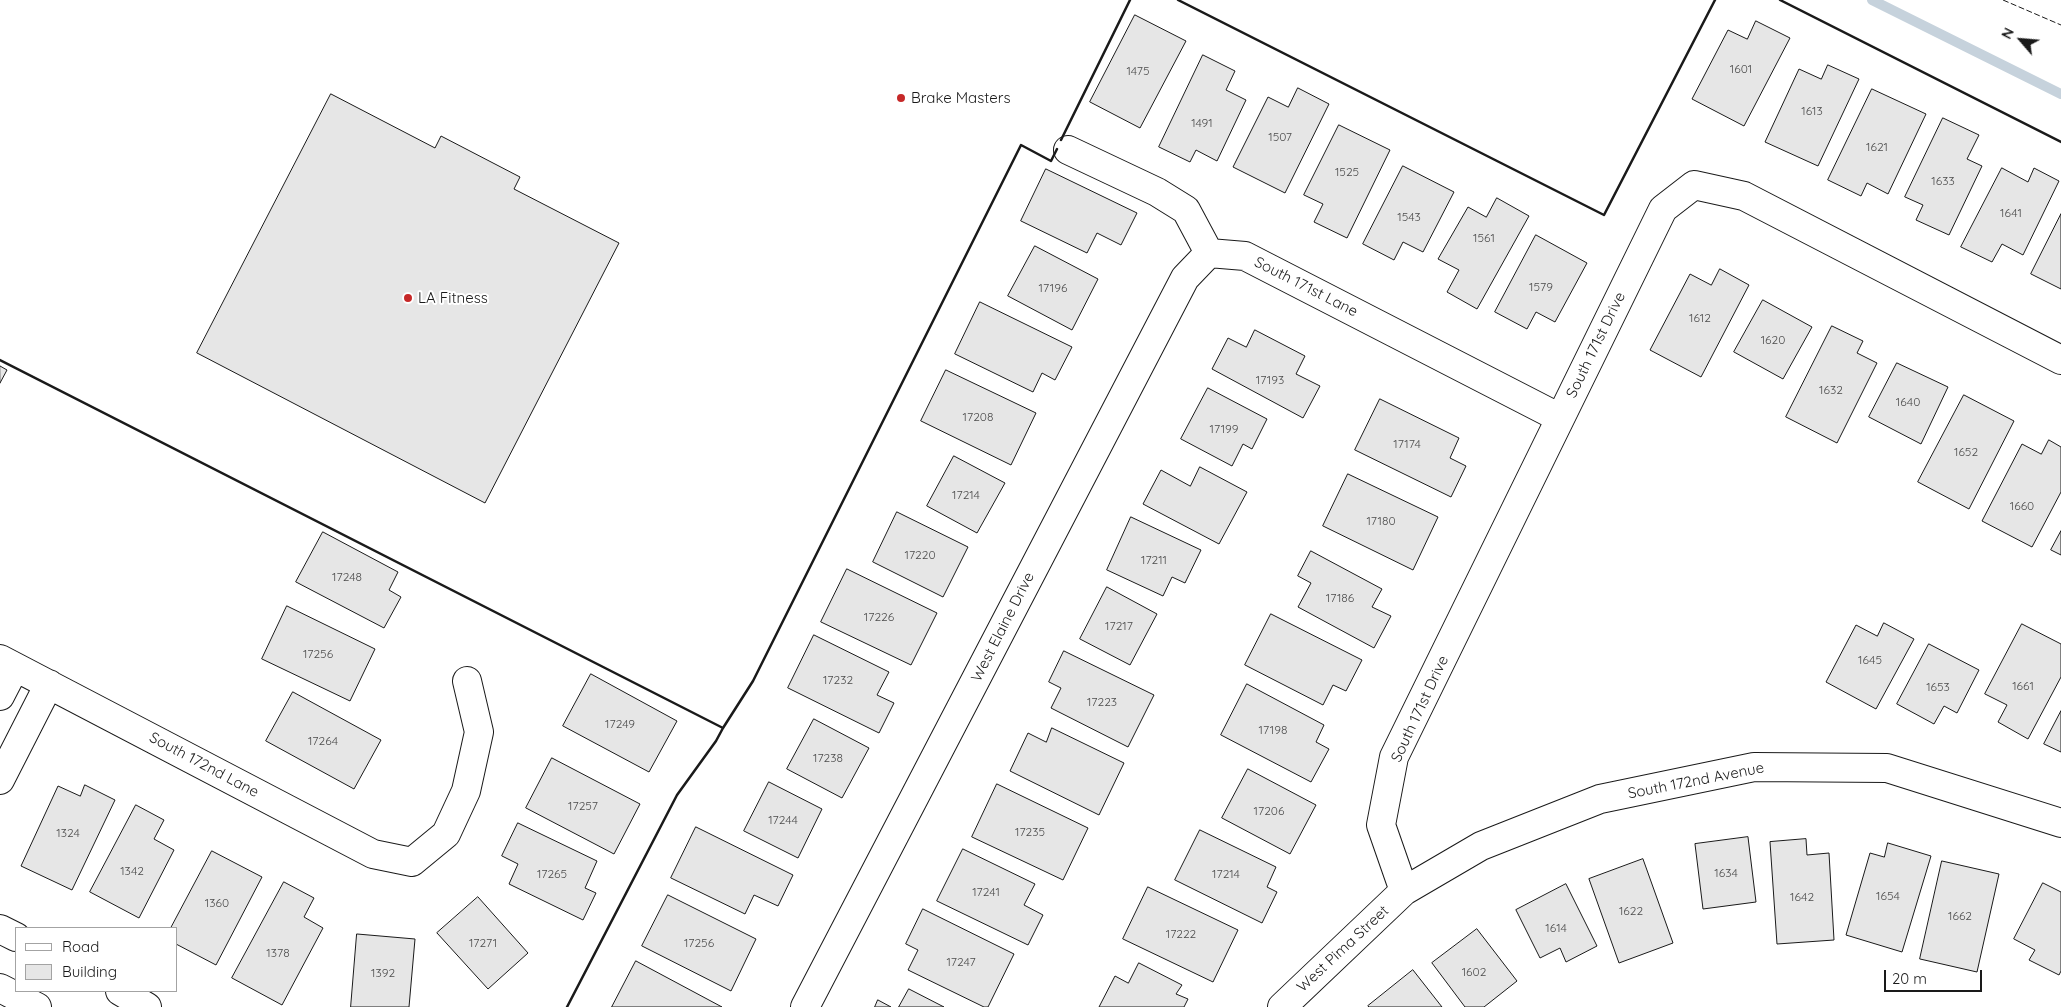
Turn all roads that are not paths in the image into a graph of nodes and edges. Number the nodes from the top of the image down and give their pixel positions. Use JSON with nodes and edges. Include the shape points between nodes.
{"nodes":[{"id":1,"x":1068,"y":150,"type":"dead end"},
{"id":2,"x":1209,"y":253,"type":"junction"},
{"id":3,"x":2061,"y":360,"type":"edge"},
{"id":4,"x":1560,"y":418,"type":"junction"},
{"id":5,"x":7,"y":663,"type":"edge"},
{"id":6,"x":467,"y":681,"type":"dead end"},
{"id":7,"x":49,"y":684,"type":"junction"},
{"id":8,"x":0,"y":696,"type":"edge"},
{"id":9,"x":0,"y":780,"type":"edge"},
{"id":10,"x":2061,"y":823,"type":"edge"},
{"id":11,"x":1404,"y":891,"type":"junction"},
{"id":12,"x":0,"y":929,"type":"edge"},
{"id":13,"x":15,"y":936,"type":"edge"},
{"id":14,"x":0,"y":988,"type":"edge"},
{"id":15,"x":122,"y":992,"type":"edge"},
{"id":16,"x":37,"y":1007,"type":"edge"},
{"id":17,"x":147,"y":1007,"type":"edge"},
{"id":18,"x":805,"y":1007,"type":"edge"},
{"id":19,"x":1282,"y":1007,"type":"edge"}],
"edges":[{"from":1,"to":2,"type":"street","via":[[1157,192],[1186,210]]},
{"from":2,"to":4,"type":"street","name":"South 171st Lane","via":[[1245,256]]},
{"from":2,"to":18,"type":"street","name":"West Elaine Drive","via":[[1184,278]]},
{"from":3,"to":4,"type":"street","name":"South 171st Drive","via":[[1744,196],[1694,185],[1663,209]]},
{"from":4,"to":11,"type":"street","name":"South 171st Drive","via":[[1394,757],[1381,825]]},
{"from":5,"to":7,"type":"street","name":"South 172nd Lane"},
{"from":5,"to":8,"type":"street"},
{"from":6,"to":7,"type":"street","name":"South 172nd Lane","via":[[479,732],[466,791],[446,834],[412,862],[373,854]]},
{"from":7,"to":9,"type":"street"},
{"from":10,"to":11,"type":"street","name":"South 172nd Avenue","via":[[1887,768],[1754,767],[1600,800],[1481,846]]},
{"from":11,"to":19,"type":"street","name":"West Pima Street"},
{"from":12,"to":13,"type":"street"},
{"from":14,"to":16,"type":"street"},
{"from":15,"to":17,"type":"street"}]}
